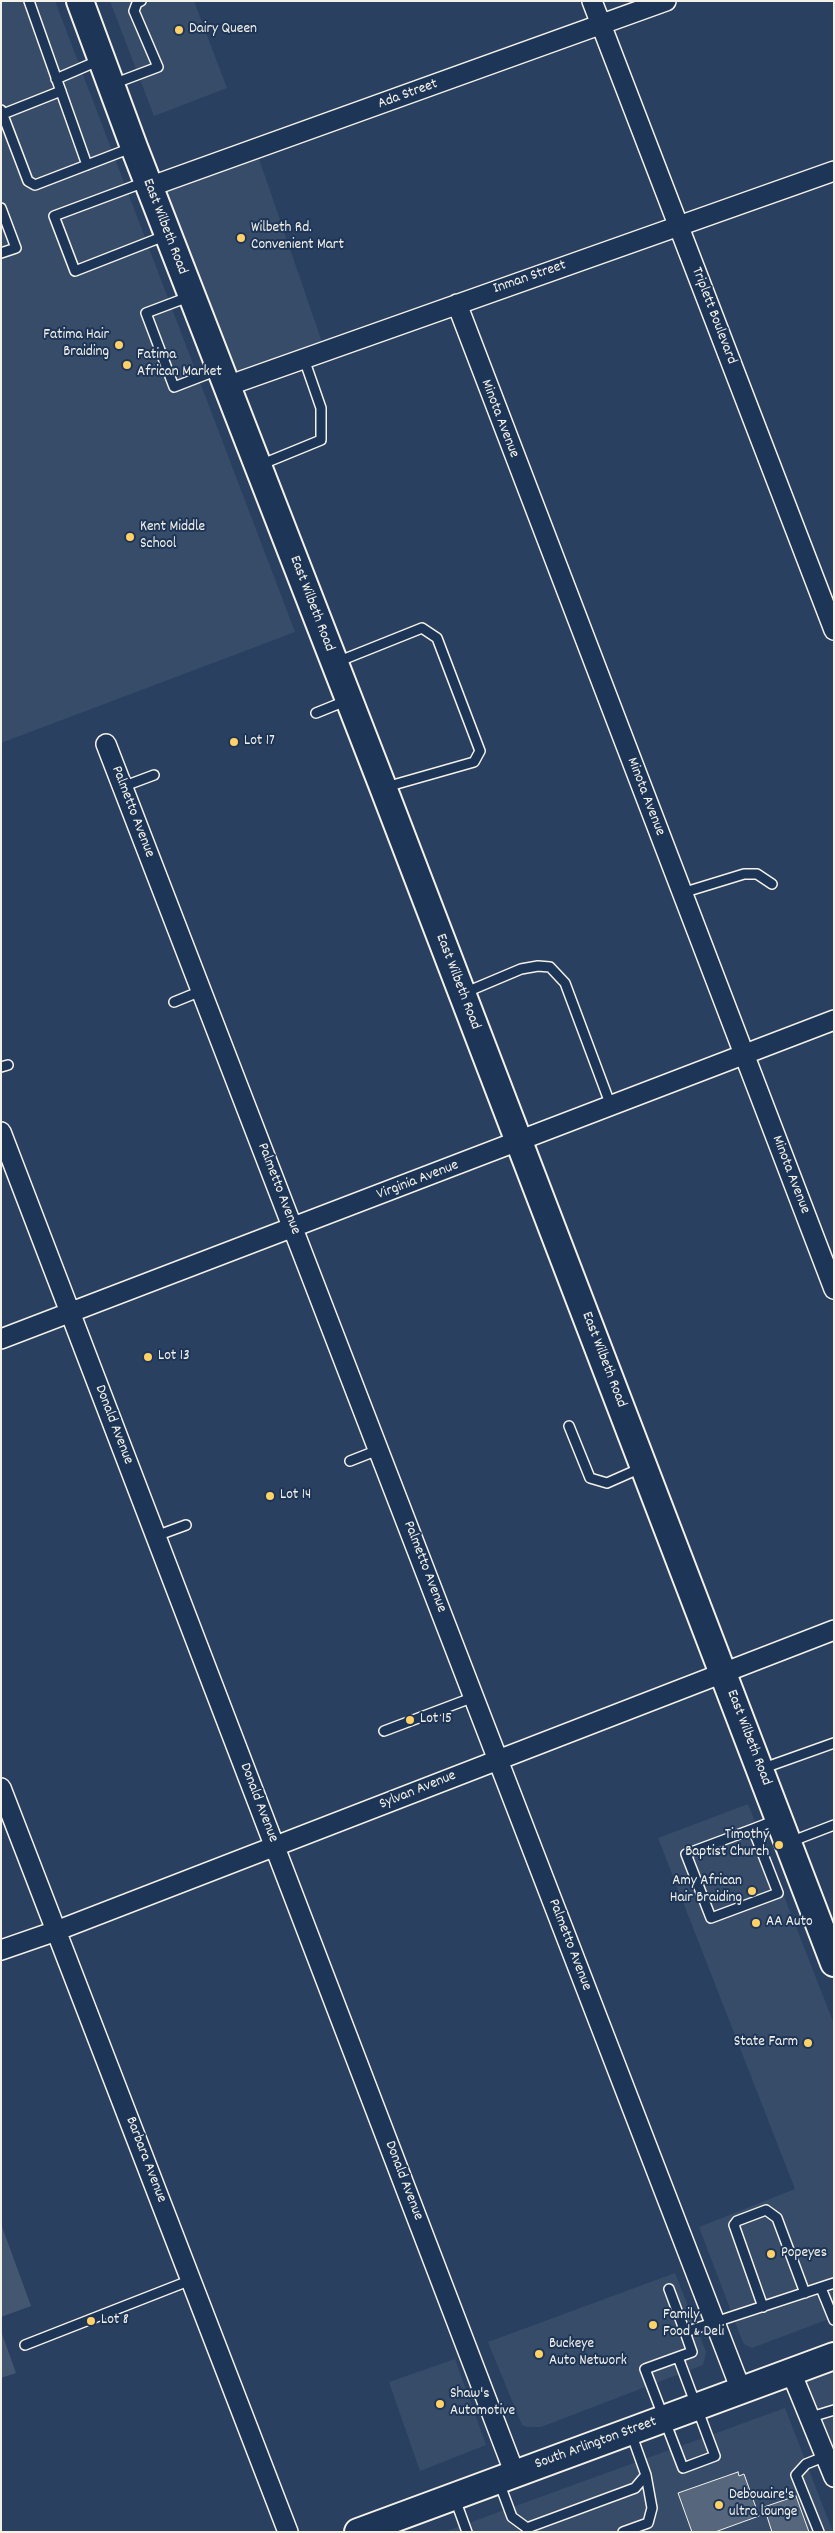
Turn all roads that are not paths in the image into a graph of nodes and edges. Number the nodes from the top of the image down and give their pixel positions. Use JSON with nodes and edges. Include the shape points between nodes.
{"nodes":[{"id":1,"x":29,"y":1,"type":"edge"},
{"id":2,"x":80,"y":1,"type":"edge"},
{"id":3,"x":141,"y":1,"type":"edge"},
{"id":4,"x":592,"y":1,"type":"edge"},
{"id":5,"x":666,"y":1,"type":"edge"},
{"id":6,"x":602,"y":24,"type":"junction"},
{"id":7,"x":101,"y":60,"type":"junction"},
{"id":8,"x":56,"y":79,"type":"junction"},
{"id":9,"x":110,"y":86,"type":"junction"},
{"id":10,"x":61,"y":91,"type":"junction"},
{"id":11,"x":2,"y":112,"type":"edge"},
{"id":12,"x":134,"y":147,"type":"junction"},
{"id":13,"x":87,"y":165,"type":"junction"},
{"id":14,"x":834,"y":171,"type":"edge"},
{"id":15,"x":148,"y":184,"type":"junction"},
{"id":16,"x":1,"y":208,"type":"edge"},
{"id":17,"x":678,"y":226,"type":"junction"},
{"id":18,"x":167,"y":235,"type":"junction"},
{"id":19,"x":1,"y":253,"type":"edge"},
{"id":20,"x":191,"y":296,"type":"junction"},
{"id":21,"x":457,"y":304,"type":"junction"},
{"id":22,"x":304,"y":359,"type":"junction"},
{"id":23,"x":224,"y":378,"type":"junction"},
{"id":24,"x":257,"y":466,"type":"junction"},
{"id":25,"x":834,"y":630,"type":"edge"},
{"id":26,"x":334,"y":663,"type":"junction"},
{"id":27,"x":348,"y":700,"type":"junction"},
{"id":28,"x":316,"y":712,"type":"dead end"},
{"id":29,"x":106,"y":744,"type":"dead end"},
{"id":30,"x":154,"y":775,"type":"dead end"},
{"id":31,"x":122,"y":787,"type":"junction"},
{"id":32,"x":382,"y":788,"type":"junction"},
{"id":33,"x":772,"y":884,"type":"dead end"},
{"id":34,"x":682,"y":893,"type":"junction"},
{"id":35,"x":201,"y":991,"type":"junction"},
{"id":36,"x":462,"y":994,"type":"junction"},
{"id":37,"x":174,"y":1002,"type":"dead end"},
{"id":38,"x":834,"y":1020,"type":"edge"},
{"id":39,"x":744,"y":1054,"type":"junction"},
{"id":40,"x":611,"y":1106,"type":"junction"},
{"id":41,"x":1,"y":1132,"type":"edge"},
{"id":42,"x":519,"y":1143,"type":"junction"},
{"id":43,"x":294,"y":1228,"type":"junction"},
{"id":44,"x":834,"y":1289,"type":"edge"},
{"id":45,"x":70,"y":1313,"type":"junction"},
{"id":46,"x":1,"y":1339,"type":"edge"},
{"id":47,"x":568,"y":1426,"type":"dead end"},
{"id":48,"x":378,"y":1450,"type":"junction"},
{"id":49,"x":350,"y":1461,"type":"dead end"},
{"id":50,"x":644,"y":1467,"type":"junction"},
{"id":51,"x":186,"y":1525,"type":"dead end"},
{"id":52,"x":156,"y":1536,"type":"junction"},
{"id":53,"x":834,"y":1630,"type":"edge"},
{"id":54,"x":723,"y":1673,"type":"junction"},
{"id":55,"x":474,"y":1697,"type":"junction"},
{"id":56,"x":384,"y":1732,"type":"dead end"},
{"id":57,"x":834,"y":1743,"type":"edge"},
{"id":58,"x":497,"y":1759,"type":"junction"},
{"id":59,"x":760,"y":1769,"type":"junction"},
{"id":60,"x":1,"y":1788,"type":"edge"},
{"id":61,"x":834,"y":1825,"type":"edge"},
{"id":62,"x":753,"y":1829,"type":"junction"},
{"id":63,"x":783,"y":1831,"type":"junction"},
{"id":64,"x":274,"y":1846,"type":"junction"},
{"id":65,"x":56,"y":1931,"type":"junction"},
{"id":66,"x":1,"y":1950,"type":"edge"},
{"id":67,"x":834,"y":1963,"type":"edge"},
{"id":68,"x":191,"y":2280,"type":"junction"},
{"id":69,"x":834,"y":2283,"type":"edge"},
{"id":70,"x":821,"y":2288,"type":"junction"},
{"id":71,"x":669,"y":2289,"type":"dead end"},
{"id":72,"x":805,"y":2293,"type":"junction"},
{"id":73,"x":763,"y":2307,"type":"junction"},
{"id":74,"x":834,"y":2320,"type":"edge"},
{"id":75,"x":714,"y":2322,"type":"junction"},
{"id":76,"x":685,"y":2332,"type":"junction"},
{"id":77,"x":25,"y":2345,"type":"dead end"},
{"id":78,"x":834,"y":2356,"type":"edge"},
{"id":79,"x":678,"y":2357,"type":"junction"},
{"id":80,"x":791,"y":2372,"type":"junction"},
{"id":81,"x":741,"y":2390,"type":"junction"},
{"id":82,"x":697,"y":2406,"type":"junction"},
{"id":83,"x":834,"y":2410,"type":"edge"},
{"id":84,"x":811,"y":2417,"type":"junction"},
{"id":85,"x":664,"y":2419,"type":"junction"},
{"id":86,"x":631,"y":2431,"type":"junction"},
{"id":87,"x":826,"y":2456,"type":"junction"},
{"id":88,"x":646,"y":2475,"type":"junction"},
{"id":89,"x":507,"y":2477,"type":"junction"},
{"id":90,"x":834,"y":2477,"type":"edge"},
{"id":91,"x":454,"y":2496,"type":"junction"},
{"id":92,"x":368,"y":2530,"type":"edge"},
{"id":93,"x":528,"y":2530,"type":"edge"},
{"id":94,"x":288,"y":2532,"type":"edge"},
{"id":95,"x":467,"y":2532,"type":"edge"},
{"id":96,"x":624,"y":2532,"type":"edge"},
{"id":97,"x":819,"y":2532,"type":"edge"}],
"edges":[{"from":1,"to":8,"type":"lane"},
{"from":2,"to":7,"type":"main road","name":"East Wilbeth Road"},
{"from":3,"to":9,"type":"lane","via":[[134,10],[158,67]]},
{"from":4,"to":6,"type":"street","name":"Triplett Boulevard"},
{"from":5,"to":6,"type":"street","name":"Ada Street"},
{"from":6,"to":15,"type":"street","name":"Ada Street"},
{"from":6,"to":17,"type":"street","name":"Triplett Boulevard"},
{"from":7,"to":8,"type":"lane"},
{"from":7,"to":9,"type":"main road","name":"East Wilbeth Road"},
{"from":8,"to":10,"type":"lane"},
{"from":9,"to":12,"type":"main road","name":"East Wilbeth Road"},
{"from":10,"to":11,"type":"lane"},
{"from":10,"to":13,"type":"lane"},
{"from":11,"to":13,"type":"lane","via":[[28,181],[35,185]]},
{"from":12,"to":13,"type":"lane"},
{"from":12,"to":15,"type":"main road","name":"East Wilbeth Road"},
{"from":14,"to":17,"type":"street","name":"Inman Street"},
{"from":15,"to":18,"type":"main road","name":"East Wilbeth Road"},
{"from":15,"to":18,"type":"lane","via":[[54,216],[75,270]]},
{"from":16,"to":19,"type":"lane","via":[[16,248]]},
{"from":17,"to":21,"type":"street","name":"Inman Street"},
{"from":17,"to":25,"type":"street","name":"Triplett Boulevard"},
{"from":18,"to":20,"type":"main road","name":"East Wilbeth Road"},
{"from":20,"to":23,"type":"main road","name":"East Wilbeth Road"},
{"from":20,"to":23,"type":"lane","via":[[146,313],[174,387]]},
{"from":21,"to":22,"type":"street","name":"Inman Street"},
{"from":21,"to":34,"type":"street","name":"Minota Avenue"},
{"from":22,"to":23,"type":"street","name":"Inman Street"},
{"from":22,"to":24,"type":"lane","via":[[321,408],[321,440]]},
{"from":23,"to":24,"type":"main road","name":"East Wilbeth Road"},
{"from":24,"to":26,"type":"main road","name":"East Wilbeth Road"},
{"from":26,"to":27,"type":"main road","name":"East Wilbeth Road"},
{"from":26,"to":32,"type":"lane","via":[[422,628],[436,638],[480,752],[474,762]]},
{"from":27,"to":28,"type":"lane"},
{"from":27,"to":32,"type":"main road","name":"East Wilbeth Road"},
{"from":29,"to":31,"type":"street","name":"Palmetto Avenue"},
{"from":30,"to":31,"type":"lane"},
{"from":31,"to":35,"type":"street","name":"Palmetto Avenue"},
{"from":32,"to":36,"type":"main road","name":"East Wilbeth Road"},
{"from":33,"to":34,"type":"lane","via":[[757,874],[744,874]]},
{"from":34,"to":39,"type":"street","name":"Minota Avenue"},
{"from":35,"to":37,"type":"lane"},
{"from":35,"to":43,"type":"street","name":"Palmetto Avenue"},
{"from":36,"to":40,"type":"lane","via":[[521,969],[550,967],[565,983]]},
{"from":36,"to":42,"type":"main road","name":"East Wilbeth Road"},
{"from":38,"to":39,"type":"street","name":"Virginia Avenue"},
{"from":39,"to":40,"type":"street","name":"Virginia Avenue"},
{"from":39,"to":44,"type":"street","name":"Minota Avenue"},
{"from":40,"to":42,"type":"street","name":"Virginia Avenue"},
{"from":41,"to":45,"type":"street","name":"Donald Avenue"},
{"from":42,"to":43,"type":"street","name":"Virginia Avenue"},
{"from":42,"to":50,"type":"main road","name":"East Wilbeth Road"},
{"from":43,"to":45,"type":"street","name":"Virginia Avenue"},
{"from":43,"to":48,"type":"street","name":"Palmetto Avenue"},
{"from":45,"to":46,"type":"street","name":"Virginia Avenue"},
{"from":45,"to":52,"type":"street","name":"Donald Avenue"},
{"from":47,"to":50,"type":"lane","via":[[590,1478],[607,1483]]},
{"from":48,"to":49,"type":"lane"},
{"from":48,"to":55,"type":"street","name":"Palmetto Avenue"},
{"from":50,"to":54,"type":"main road","name":"East Wilbeth Road"},
{"from":51,"to":52,"type":"lane"},
{"from":52,"to":64,"type":"street","name":"Donald Avenue"},
{"from":53,"to":54,"type":"street","name":"Sylvan Avenue"},
{"from":54,"to":58,"type":"street","name":"Sylvan Avenue"},
{"from":54,"to":59,"type":"main road","name":"East Wilbeth Road"},
{"from":55,"to":56,"type":"lane"},
{"from":55,"to":58,"type":"street","name":"Palmetto Avenue"},
{"from":57,"to":59,"type":"lane"},
{"from":58,"to":64,"type":"street","name":"Sylvan Avenue"},
{"from":58,"to":75,"type":"street","name":"Palmetto Avenue"},
{"from":59,"to":63,"type":"main road","name":"East Wilbeth Road"},
{"from":60,"to":65,"type":"street","name":"Barbara Avenue"},
{"from":61,"to":63,"type":"lane"},
{"from":62,"to":62,"type":"lane","via":[[686,1854],[712,1918],[778,1892]]},
{"from":62,"to":63,"type":"lane"},
{"from":63,"to":67,"type":"main road","name":"East Wilbeth Road"},
{"from":64,"to":65,"type":"street","name":"Sylvan Avenue"},
{"from":64,"to":89,"type":"street","name":"Donald Avenue"},
{"from":65,"to":66,"type":"street","name":"Sylvan Avenue"},
{"from":65,"to":68,"type":"street","name":"Barbara Avenue"},
{"from":68,"to":77,"type":"lane"},
{"from":68,"to":94,"type":"street","name":"Barbara Avenue"},
{"from":69,"to":70,"type":"lane"},
{"from":70,"to":72,"type":"lane"},
{"from":70,"to":74,"type":"lane"},
{"from":71,"to":76,"type":"lane"},
{"from":72,"to":73,"type":"lane"},
{"from":72,"to":73,"type":"lane","via":[[777,2218],[766,2210],[734,2225]]},
{"from":73,"to":75,"type":"lane"},
{"from":75,"to":76,"type":"lane"},
{"from":75,"to":81,"type":"street","name":"Palmetto Avenue"},
{"from":76,"to":79,"type":"lane","via":[[692,2352]]},
{"from":78,"to":80,"type":"main road","name":"South Arlington Street"},
{"from":79,"to":82,"type":"lane"},
{"from":79,"to":85,"type":"lane","via":[[645,2369]]},
{"from":80,"to":81,"type":"main road","name":"South Arlington Street"},
{"from":80,"to":84,"type":"street"},
{"from":81,"to":82,"type":"main road","name":"South Arlington Street"},
{"from":82,"to":85,"type":"main road","name":"South Arlington Street"},
{"from":82,"to":85,"type":"lane","via":[[715,2456],[707,2460],[683,2468]]},
{"from":83,"to":84,"type":"lane"},
{"from":84,"to":87,"type":"street"},
{"from":85,"to":86,"type":"main road","name":"South Arlington Street"},
{"from":86,"to":88,"type":"lane"},
{"from":86,"to":89,"type":"main road","name":"South Arlington Street"},
{"from":87,"to":90,"type":"street"},
{"from":87,"to":97,"type":"lane","via":[[806,2464],[796,2475]]},
{"from":88,"to":93,"type":"lane","via":[[635,2488]]},
{"from":88,"to":96,"type":"lane","via":[[652,2508],[648,2522]]},
{"from":89,"to":91,"type":"main road","name":"South Arlington Street"},
{"from":89,"to":93,"type":"lane","via":[[512,2517]]},
{"from":91,"to":92,"type":"main road","name":"South Arlington Street"},
{"from":91,"to":95,"type":"lane"}]}
